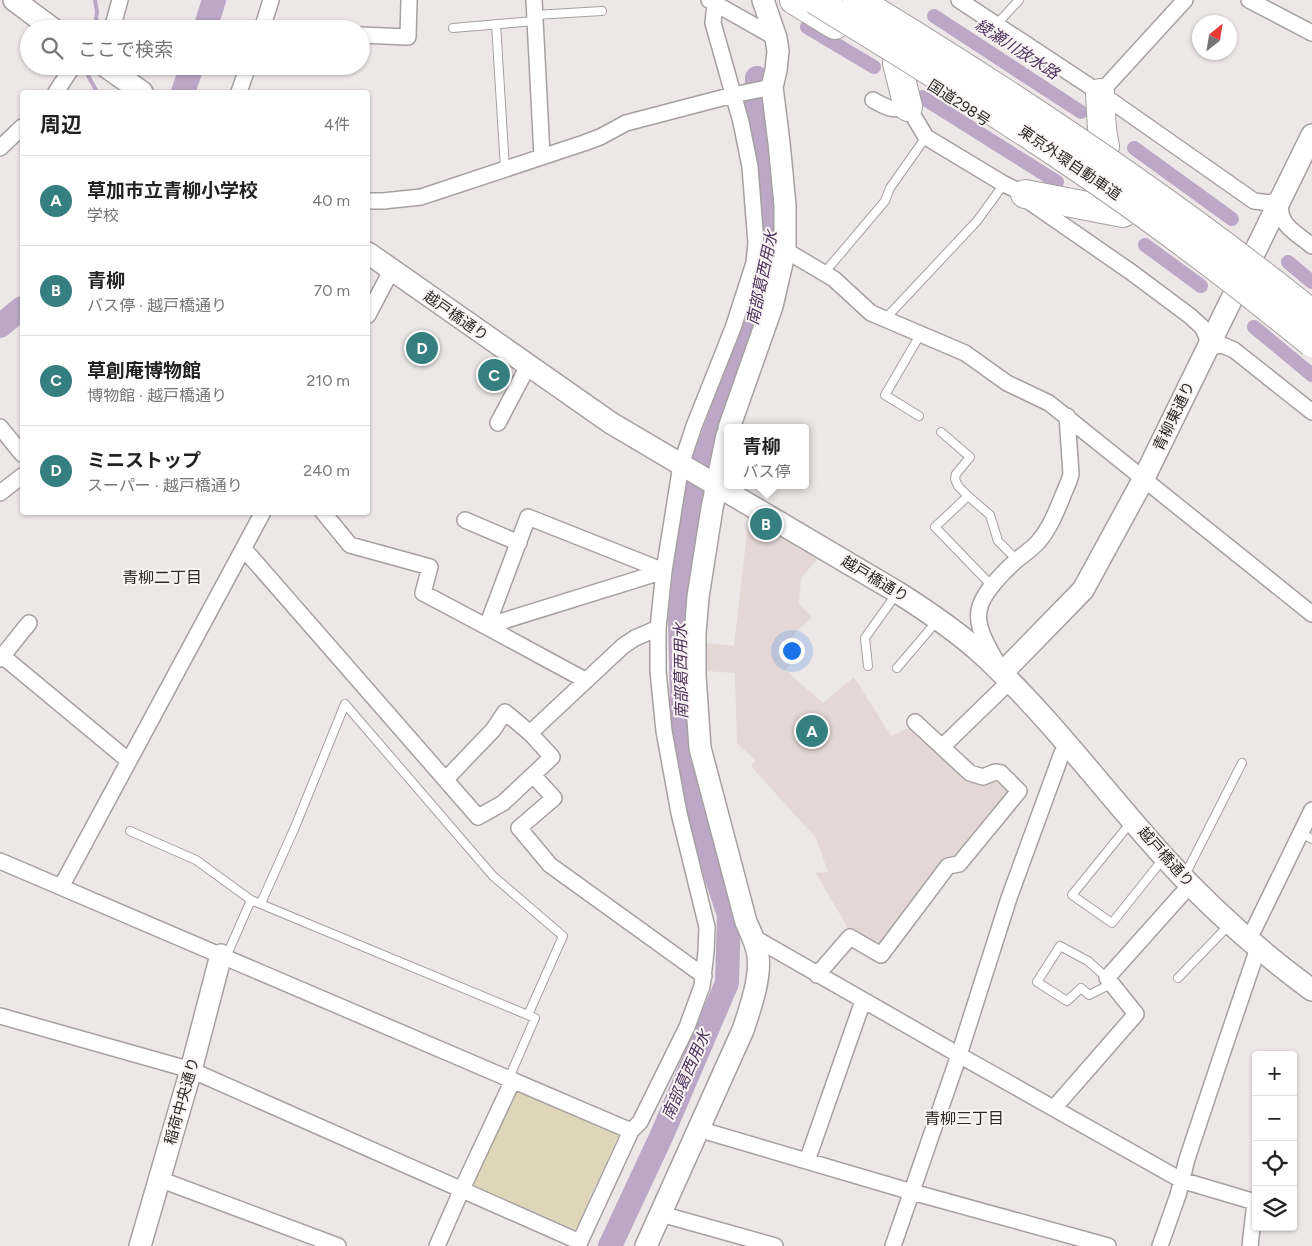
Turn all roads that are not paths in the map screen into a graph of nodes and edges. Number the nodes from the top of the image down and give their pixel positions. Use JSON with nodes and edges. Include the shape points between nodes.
{"nodes":[{"id":1,"x":14,"y":0,"type":"edge"},
{"id":2,"x":120,"y":0,"type":"edge"},
{"id":3,"x":271,"y":0,"type":"edge"},
{"id":4,"x":409,"y":0,"type":"edge"},
{"id":5,"x":763,"y":0,"type":"edge"},
{"id":6,"x":794,"y":0,"type":"edge"},
{"id":7,"x":815,"y":0,"type":"edge"},
{"id":8,"x":857,"y":0,"type":"edge"},
{"id":9,"x":878,"y":0,"type":"edge"},
{"id":10,"x":959,"y":0,"type":"edge"},
{"id":11,"x":1019,"y":0,"type":"edge"},
{"id":12,"x":1185,"y":0,"type":"edge"},
{"id":13,"x":1249,"y":0,"type":"edge"},
{"id":14,"x":712,"y":2,"type":"edge"},
{"id":15,"x":602,"y":11,"type":"dead end"},
{"id":16,"x":535,"y":12,"type":"edge"},
{"id":17,"x":41,"y":20,"type":"edge"},
{"id":18,"x":114,"y":20,"type":"edge"},
{"id":19,"x":265,"y":20,"type":"edge"},
{"id":20,"x":496,"y":24,"type":"junction"},
{"id":21,"x":996,"y":24,"type":"junction"},
{"id":22,"x":453,"y":28,"type":"dead end"},
{"id":23,"x":1312,"y":32,"type":"edge"},
{"id":24,"x":370,"y":35,"type":"edge"},
{"id":25,"x":776,"y":38,"type":"junction"},
{"id":26,"x":897,"y":63,"type":"junction"},
{"id":27,"x":67,"y":75,"type":"edge"},
{"id":28,"x":118,"y":75,"type":"edge"},
{"id":29,"x":245,"y":75,"type":"edge"},
{"id":30,"x":772,"y":87,"type":"junction"},
{"id":31,"x":57,"y":90,"type":"edge"},
{"id":32,"x":139,"y":90,"type":"edge"},
{"id":33,"x":240,"y":90,"type":"edge"},
{"id":34,"x":1100,"y":93,"type":"junction"},
{"id":35,"x":734,"y":95,"type":"junction"},
{"id":36,"x":874,"y":100,"type":"dead end"},
{"id":37,"x":908,"y":107,"type":"junction"},
{"id":38,"x":20,"y":129,"type":"edge"},
{"id":39,"x":1312,"y":135,"type":"edge"},
{"id":40,"x":926,"y":137,"type":"junction"},
{"id":41,"x":1105,"y":146,"type":"junction"},
{"id":42,"x":0,"y":148,"type":"edge"},
{"id":43,"x":542,"y":156,"type":"junction"},
{"id":44,"x":505,"y":169,"type":"junction"},
{"id":45,"x":1015,"y":189,"type":"junction"},
{"id":46,"x":1281,"y":198,"type":"junction"},
{"id":47,"x":370,"y":201,"type":"edge"},
{"id":48,"x":383,"y":201,"type":"junction"},
{"id":49,"x":370,"y":208,"type":"edge"},
{"id":50,"x":1123,"y":213,"type":"junction"},
{"id":51,"x":1312,"y":246,"type":"edge"},
{"id":52,"x":785,"y":250,"type":"junction"},
{"id":53,"x":370,"y":255,"type":"edge"},
{"id":54,"x":1253,"y":255,"type":"junction"},
{"id":55,"x":391,"y":271,"type":"junction"},
{"id":56,"x":824,"y":272,"type":"junction"},
{"id":57,"x":1234,"y":294,"type":"junction"},
{"id":58,"x":1312,"y":300,"type":"edge"},
{"id":59,"x":370,"y":311,"type":"edge"},
{"id":60,"x":1312,"y":314,"type":"edge"},
{"id":61,"x":885,"y":319,"type":"junction"},
{"id":62,"x":918,"y":332,"type":"junction"},
{"id":63,"x":1312,"y":343,"type":"edge"},
{"id":64,"x":1208,"y":347,"type":"junction"},
{"id":65,"x":1312,"y":356,"type":"edge"},
{"id":66,"x":528,"y":366,"type":"junction"},
{"id":67,"x":1312,"y":412,"type":"edge"},
{"id":68,"x":919,"y":416,"type":"dead end"},
{"id":69,"x":1066,"y":416,"type":"junction"},
{"id":70,"x":498,"y":423,"type":"dead end"},
{"id":71,"x":731,"y":424,"type":"edge"},
{"id":72,"x":0,"y":427,"type":"edge"},
{"id":73,"x":941,"y":432,"type":"dead end"},
{"id":74,"x":724,"y":446,"type":"edge"},
{"id":75,"x":20,"y":452,"type":"edge"},
{"id":76,"x":684,"y":467,"type":"junction"},
{"id":77,"x":20,"y":478,"type":"edge"},
{"id":78,"x":1143,"y":480,"type":"junction"},
{"id":79,"x":714,"y":484,"type":"junction"},
{"id":80,"x":0,"y":493,"type":"edge"},
{"id":81,"x":968,"y":496,"type":"junction"},
{"id":82,"x":261,"y":515,"type":"edge"},
{"id":83,"x":325,"y":515,"type":"edge"},
{"id":84,"x":465,"y":520,"type":"dead end"},
{"id":85,"x":520,"y":543,"type":"junction"},
{"id":86,"x":244,"y":549,"type":"junction"},
{"id":87,"x":1018,"y":560,"type":"junction"},
{"id":88,"x":664,"y":571,"type":"junction"},
{"id":89,"x":992,"y":586,"type":"junction"},
{"id":90,"x":897,"y":592,"type":"junction"},
{"id":91,"x":1312,"y":614,"type":"edge"},
{"id":92,"x":939,"y":620,"type":"junction"},
{"id":93,"x":29,"y":623,"type":"dead end"},
{"id":94,"x":487,"y":626,"type":"junction"},
{"id":95,"x":658,"y":628,"type":"junction"},
{"id":96,"x":1,"y":657,"type":"edge"},
{"id":97,"x":868,"y":666,"type":"dead end"},
{"id":98,"x":897,"y":668,"type":"dead end"},
{"id":99,"x":1006,"y":677,"type":"junction"},
{"id":100,"x":585,"y":680,"type":"junction"},
{"id":101,"x":915,"y":722,"type":"dead end"},
{"id":102,"x":530,"y":733,"type":"junction"},
{"id":103,"x":942,"y":747,"type":"junction"},
{"id":104,"x":1069,"y":747,"type":"junction"},
{"id":105,"x":129,"y":761,"type":"junction"},
{"id":106,"x":1242,"y":763,"type":"dead end"},
{"id":107,"x":533,"y":775,"type":"junction"},
{"id":108,"x":446,"y":780,"type":"junction"},
{"id":109,"x":1312,"y":810,"type":"edge"},
{"id":110,"x":1132,"y":820,"type":"junction"},
{"id":111,"x":130,"y":831,"type":"dead end"},
{"id":112,"x":1306,"y":836,"type":"edge"},
{"id":113,"x":1164,"y":857,"type":"junction"},
{"id":114,"x":0,"y":861,"type":"edge"},
{"id":115,"x":1187,"y":881,"type":"junction"},
{"id":116,"x":62,"y":887,"type":"junction"},
{"id":117,"x":251,"y":900,"type":"junction"},
{"id":118,"x":261,"y":903,"type":"junction"},
{"id":119,"x":1231,"y":923,"type":"junction"},
{"id":120,"x":753,"y":937,"type":"junction"},
{"id":121,"x":1253,"y":943,"type":"junction"},
{"id":122,"x":224,"y":956,"type":"junction"},
{"id":123,"x":817,"y":975,"type":"junction"},
{"id":124,"x":704,"y":976,"type":"junction"},
{"id":125,"x":1178,"y":978,"type":"dead end"},
{"id":126,"x":1109,"y":981,"type":"junction"},
{"id":127,"x":1312,"y":990,"type":"edge"},
{"id":128,"x":863,"y":1001,"type":"junction"},
{"id":129,"x":528,"y":1015,"type":"junction"},
{"id":130,"x":0,"y":1016,"type":"edge"},
{"id":131,"x":959,"y":1055,"type":"junction"},
{"id":132,"x":191,"y":1070,"type":"junction"},
{"id":133,"x":511,"y":1079,"type":"junction"},
{"id":134,"x":1054,"y":1108,"type":"junction"},
{"id":135,"x":698,"y":1129,"type":"junction"},
{"id":136,"x":631,"y":1131,"type":"junction"},
{"id":137,"x":807,"y":1161,"type":"junction"},
{"id":138,"x":160,"y":1179,"type":"junction"},
{"id":139,"x":1181,"y":1180,"type":"junction"},
{"id":140,"x":462,"y":1189,"type":"junction"},
{"id":141,"x":912,"y":1192,"type":"junction"},
{"id":142,"x":660,"y":1214,"type":"junction"},
{"id":143,"x":579,"y":1244,"type":"edge"},
{"id":144,"x":140,"y":1246,"type":"edge"},
{"id":145,"x":338,"y":1246,"type":"edge"},
{"id":146,"x":437,"y":1246,"type":"edge"},
{"id":147,"x":646,"y":1246,"type":"edge"},
{"id":148,"x":775,"y":1246,"type":"edge"},
{"id":149,"x":893,"y":1246,"type":"edge"},
{"id":150,"x":1108,"y":1246,"type":"edge"},
{"id":151,"x":1160,"y":1246,"type":"edge"},
{"id":152,"x":1250,"y":1246,"type":"edge"}],
"edges":[{"from":1,"to":17,"type":"street"},
{"from":2,"to":18,"type":"street"},
{"from":3,"to":19,"type":"street"},
{"from":4,"to":24,"type":"street","via":[[408,37]]},
{"from":5,"to":25,"type":"street"},
{"from":6,"to":26,"type":"highway","name":"国道298号"},
{"from":7,"to":63,"type":"highway","name":"東京外環自動車道","bridge":true,"via":[[1074,164],[1206,259]]},
{"from":8,"to":60,"type":"highway","name":"東京外環自動車道","bridge":true,"via":[[1080,141]]},
{"from":9,"to":41,"type":"highway"},
{"from":10,"to":21,"type":"street"},
{"from":11,"to":21,"type":"lane"},
{"from":12,"to":34,"type":"street"},
{"from":13,"to":23,"type":"street"},
{"from":14,"to":25,"type":"street"},
{"from":14,"to":35,"type":"street","via":[[713,23]]},
{"from":15,"to":16,"type":"lane"},
{"from":16,"to":20,"type":"lane"},
{"from":16,"to":43,"type":"street"},
{"from":20,"to":22,"type":"lane"},
{"from":20,"to":44,"type":"lane"},
{"from":21,"to":34,"type":"street"},
{"from":25,"to":30,"type":"street","via":[[778,51]]},
{"from":26,"to":37,"type":"highway"},
{"from":26,"to":50,"type":"highway","name":"国道298号","via":[[1057,166]]},
{"from":27,"to":31,"type":"street"},
{"from":28,"to":32,"type":"street"},
{"from":29,"to":33,"type":"street"},
{"from":30,"to":35,"type":"street"},
{"from":30,"to":52,"type":"street","via":[[785,205]]},
{"from":34,"to":41,"type":"highway"},
{"from":34,"to":46,"type":"street","via":[[1254,200],[1270,203]]},
{"from":35,"to":43,"type":"street","via":[[626,123],[592,140]]},
{"from":35,"to":76,"type":"street","via":[[750,167],[756,243],[754,263],[733,328],[694,426]]},
{"from":36,"to":37,"type":"street","via":[[889,110]]},
{"from":37,"to":40,"type":"street"},
{"from":38,"to":42,"type":"street"},
{"from":39,"to":46,"type":"street","name":"青柳東通り"},
{"from":40,"to":45,"type":"street"},
{"from":40,"to":56,"type":"lane","via":[[884,201]]},
{"from":41,"to":54,"type":"highway"},
{"from":43,"to":44,"type":"street"},
{"from":44,"to":48,"type":"street","via":[[421,197]]},
{"from":45,"to":50,"type":"highway"},
{"from":45,"to":61,"type":"lane","via":[[977,221]]},
{"from":45,"to":64,"type":"street","via":[[1190,316],[1202,327]]},
{"from":46,"to":51,"type":"street","via":[[1280,216],[1285,224]]},
{"from":46,"to":54,"type":"street","name":"青柳東通り"},
{"from":47,"to":48,"type":"street"},
{"from":48,"to":49,"type":"street"},
{"from":50,"to":57,"type":"highway","name":"国道298号"},
{"from":52,"to":56,"type":"street"},
{"from":52,"to":71,"type":"street","via":[[772,306]]},
{"from":53,"to":55,"type":"street","name":"越戸橋通り"},
{"from":54,"to":57,"type":"street","name":"青柳東通り"},
{"from":54,"to":58,"type":"highway"},
{"from":55,"to":59,"type":"street"},
{"from":55,"to":66,"type":"street","name":"越戸橋通り"},
{"from":56,"to":61,"type":"street","via":[[871,313]]},
{"from":57,"to":64,"type":"street","name":"青柳東通り"},
{"from":57,"to":65,"type":"highway","name":"国道298号"},
{"from":61,"to":62,"type":"street"},
{"from":62,"to":68,"type":"lane","via":[[886,395]]},
{"from":62,"to":69,"type":"street","via":[[965,352],[1007,383],[1049,402]]},
{"from":64,"to":67,"type":"street","via":[[1222,345],[1234,350]]},
{"from":64,"to":78,"type":"street","name":"青柳東通り"},
{"from":66,"to":70,"type":"street"},
{"from":66,"to":76,"type":"street","name":"越戸橋通り","via":[[611,423]]},
{"from":69,"to":78,"type":"street"},
{"from":69,"to":87,"type":"street","via":[[1069,481],[1047,530],[1037,544]]},
{"from":72,"to":75,"type":"street"},
{"from":73,"to":81,"type":"lane","via":[[970,457],[955,479]]},
{"from":74,"to":79,"type":"street"},
{"from":76,"to":79,"type":"street","name":"越戸橋通り"},
{"from":76,"to":88,"type":"street"},
{"from":77,"to":80,"type":"street"},
{"from":78,"to":91,"type":"street"},
{"from":78,"to":99,"type":"street","name":"青柳東通り","via":[[1083,590]]},
{"from":79,"to":90,"type":"street","name":"越戸橋通り"},
{"from":79,"to":120,"type":"street","via":[[698,597],[696,712],[700,748],[746,922]]},
{"from":81,"to":87,"type":"lane","via":[[990,515],[998,541]]},
{"from":81,"to":89,"type":"lane","via":[[934,527]]},
{"from":82,"to":86,"type":"street"},
{"from":83,"to":94,"type":"street","via":[[350,545],[430,567],[423,593]]},
{"from":84,"to":85,"type":"street"},
{"from":85,"to":88,"type":"street","via":[[528,517]]},
{"from":85,"to":94,"type":"street"},
{"from":86,"to":105,"type":"street"},
{"from":86,"to":108,"type":"street"},
{"from":87,"to":89,"type":"street"},
{"from":88,"to":94,"type":"street"},
{"from":88,"to":95,"type":"street"},
{"from":89,"to":99,"type":"street","via":[[979,610],[979,622],[987,646]]},
{"from":90,"to":92,"type":"street","name":"越戸橋通り"},
{"from":90,"to":97,"type":"lane","via":[[865,638]]},
{"from":92,"to":98,"type":"lane"},
{"from":92,"to":99,"type":"street","name":"越戸橋通り","via":[[976,648]]},
{"from":93,"to":96,"type":"street"},
{"from":94,"to":100,"type":"street"},
{"from":95,"to":100,"type":"street","via":[[623,646]]},
{"from":95,"to":124,"type":"street","via":[[658,671],[664,731],[679,813],[707,927]]},
{"from":96,"to":105,"type":"street"},
{"from":99,"to":103,"type":"street"},
{"from":99,"to":104,"type":"street","name":"越戸橋通り"},
{"from":100,"to":102,"type":"street"},
{"from":101,"to":103,"type":"street"},
{"from":102,"to":107,"type":"street","via":[[552,757]]},
{"from":102,"to":108,"type":"street","via":[[505,712],[493,730]]},
{"from":103,"to":123,"type":"street","via":[[970,773],[983,777],[1001,773],[1020,791],[959,864],[948,866],[881,955],[850,936]]},
{"from":104,"to":110,"type":"street","name":"越戸橋通り"},
{"from":104,"to":131,"type":"street","via":[[1062,753],[1009,898]]},
{"from":105,"to":116,"type":"street"},
{"from":106,"to":115,"type":"lane"},
{"from":107,"to":108,"type":"street","via":[[503,804],[478,817]]},
{"from":107,"to":124,"type":"street","via":[[554,798],[519,828],[550,865]]},
{"from":109,"to":112,"type":"street"},
{"from":110,"to":113,"type":"street","name":"越戸橋通り"},
{"from":110,"to":113,"type":"lane","via":[[1072,895],[1112,923]]},
{"from":111,"to":117,"type":"lane","via":[[196,860]]},
{"from":112,"to":121,"type":"street","via":[[1254,929]]},
{"from":113,"to":115,"type":"street","name":"越戸橋通り"},
{"from":114,"to":116,"type":"street"},
{"from":115,"to":119,"type":"street","name":"越戸橋通り"},
{"from":115,"to":126,"type":"street"},
{"from":116,"to":122,"type":"street"},
{"from":117,"to":118,"type":"lane"},
{"from":117,"to":122,"type":"lane"},
{"from":118,"to":129,"type":"lane"},
{"from":118,"to":129,"type":"lane","via":[[345,704],[493,876],[563,936]]},
{"from":119,"to":121,"type":"street","name":"越戸橋通り"},
{"from":119,"to":125,"type":"lane"},
{"from":120,"to":123,"type":"street"},
{"from":120,"to":135,"type":"street","via":[[758,957],[751,1008]]},
{"from":121,"to":127,"type":"street","name":"越戸橋通り"},
{"from":121,"to":139,"type":"street","via":[[1222,1054]]},
{"from":122,"to":132,"type":"street","name":"稲荷中央通り"},
{"from":122,"to":133,"type":"street"},
{"from":123,"to":128,"type":"street"},
{"from":124,"to":136,"type":"street","via":[[687,1027],[640,1122]]},
{"from":126,"to":126,"type":"lane","via":[[1088,961],[1060,946],[1037,982],[1067,1001],[1081,988],[1089,995]]},
{"from":126,"to":134,"type":"street","via":[[1136,1014]]},
{"from":128,"to":131,"type":"street"},
{"from":128,"to":137,"type":"street"},
{"from":129,"to":133,"type":"lane","via":[[535,1018]]},
{"from":130,"to":132,"type":"street"},
{"from":131,"to":134,"type":"street"},
{"from":131,"to":141,"type":"street"},
{"from":132,"to":138,"type":"street","name":"稲荷中央通り"},
{"from":132,"to":140,"type":"street"},
{"from":133,"to":136,"type":"street"},
{"from":133,"to":140,"type":"street"},
{"from":134,"to":139,"type":"street"},
{"from":135,"to":137,"type":"street"},
{"from":135,"to":142,"type":"street"},
{"from":136,"to":143,"type":"street"},
{"from":137,"to":141,"type":"street"},
{"from":138,"to":144,"type":"street","name":"稲荷中央通り"},
{"from":138,"to":145,"type":"street"},
{"from":139,"to":151,"type":"street"},
{"from":139,"to":152,"type":"street","via":[[1255,1202]]},
{"from":140,"to":143,"type":"street"},
{"from":140,"to":146,"type":"street"},
{"from":141,"to":149,"type":"street"},
{"from":141,"to":150,"type":"street"},
{"from":142,"to":147,"type":"street"},
{"from":142,"to":148,"type":"street"}]}
